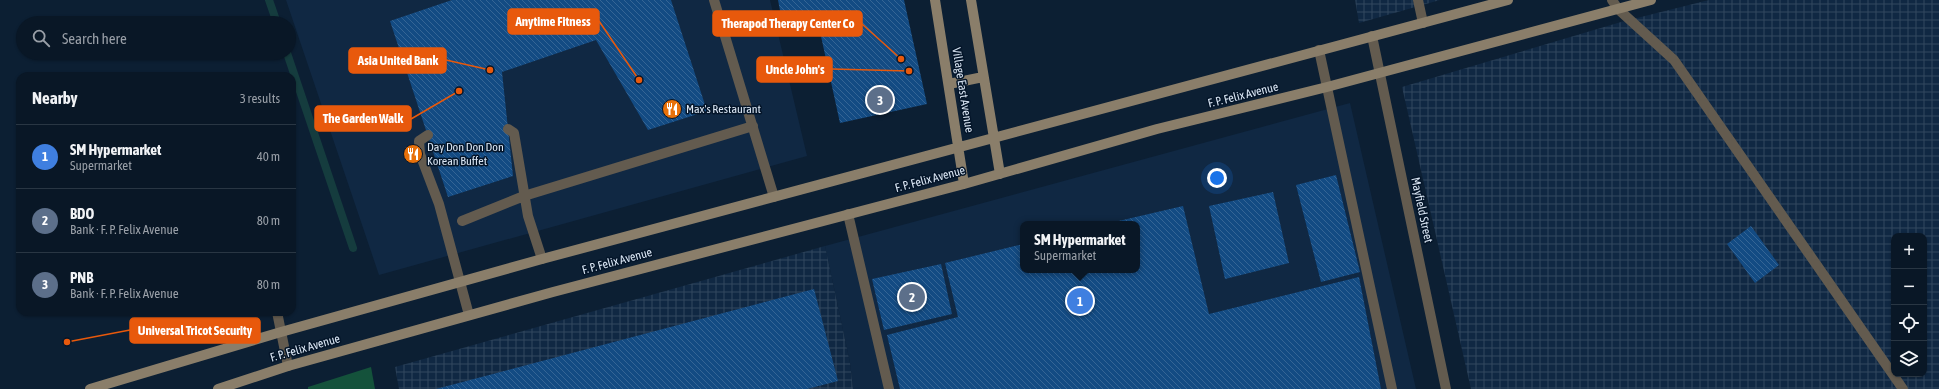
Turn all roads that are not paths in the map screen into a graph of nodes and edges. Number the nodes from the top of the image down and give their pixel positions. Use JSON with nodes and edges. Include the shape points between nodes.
{"nodes":[{"id":1,"x":714,"y":0,"type":"edge"},
{"id":2,"x":935,"y":0,"type":"edge"},
{"id":3,"x":971,"y":0,"type":"edge"},
{"id":4,"x":1418,"y":0,"type":"edge"},
{"id":5,"x":1508,"y":0,"type":"edge"},
{"id":6,"x":1612,"y":0,"type":"edge"},
{"id":7,"x":1651,"y":0,"type":"edge"},
{"id":8,"x":1618,"y":9,"type":"junction"},
{"id":9,"x":1423,"y":23,"type":"junction"},
{"id":10,"x":1372,"y":36,"type":"junction"},
{"id":11,"x":1319,"y":50,"type":"junction"},
{"id":12,"x":1380,"y":73,"type":"junction"},
{"id":13,"x":983,"y":77,"type":"junction"},
{"id":14,"x":949,"y":84,"type":"junction"},
{"id":15,"x":1327,"y":88,"type":"junction"},
{"id":16,"x":753,"y":126,"type":"junction"},
{"id":17,"x":508,"y":129,"type":"dead end"},
{"id":18,"x":428,"y":135,"type":"dead end"},
{"id":19,"x":992,"y":139,"type":"junction"},
{"id":20,"x":959,"y":148,"type":"junction"},
{"id":21,"x":1000,"y":174,"type":"junction"},
{"id":22,"x":964,"y":184,"type":"junction"},
{"id":23,"x":524,"y":196,"type":"junction"},
{"id":24,"x":774,"y":197,"type":"junction"},
{"id":25,"x":848,"y":214,"type":"junction"},
{"id":26,"x":462,"y":221,"type":"dead end"},
{"id":27,"x":542,"y":259,"type":"junction"},
{"id":28,"x":459,"y":282,"type":"junction"},
{"id":29,"x":469,"y":315,"type":"junction"},
{"id":30,"x":278,"y":316,"type":"edge"},
{"id":31,"x":281,"y":332,"type":"junction"},
{"id":32,"x":288,"y":366,"type":"junction"},
{"id":33,"x":90,"y":389,"type":"edge"},
{"id":34,"x":218,"y":389,"type":"edge"},
{"id":35,"x":889,"y":389,"type":"edge"},
{"id":36,"x":1392,"y":389,"type":"edge"},
{"id":37,"x":1446,"y":389,"type":"edge"},
{"id":38,"x":1903,"y":389,"type":"edge"}],
"edges":[{"from":1,"to":16,"type":"lane"},
{"from":2,"to":14,"type":"main road","name":"Village East Avenue"},
{"from":3,"to":13,"type":"main road","name":"Village East Avenue"},
{"from":4,"to":9,"type":"lane"},
{"from":5,"to":9,"type":"main road","name":"F. P. Felix Avenue"},
{"from":6,"to":8,"type":"lane"},
{"from":7,"to":8,"type":"main road","name":"F. P. Felix Avenue"},
{"from":8,"to":12,"type":"main road","name":"F. P. Felix Avenue"},
{"from":8,"to":38,"type":"lane","via":[[1674,60]]},
{"from":9,"to":10,"type":"main road","name":"F. P. Felix Avenue"},
{"from":10,"to":11,"type":"main road","name":"F. P. Felix Avenue"},
{"from":10,"to":12,"type":"lane","name":"Mayfield Street"},
{"from":11,"to":15,"type":"lane"},
{"from":11,"to":19,"type":"main road","name":"F. P. Felix Avenue"},
{"from":12,"to":15,"type":"main road","name":"F. P. Felix Avenue"},
{"from":12,"to":37,"type":"lane","name":"Mayfield Street"},
{"from":13,"to":14,"type":"main road"},
{"from":13,"to":19,"type":"main road","name":"Village East Avenue"},
{"from":14,"to":20,"type":"main road","name":"Village East Avenue"},
{"from":15,"to":21,"type":"main road","name":"F. P. Felix Avenue","via":[[1157,129]]},
{"from":15,"to":36,"type":"lane"},
{"from":16,"to":23,"type":"lane"},
{"from":16,"to":24,"type":"lane"},
{"from":17,"to":23,"type":"lane","via":[[514,133]]},
{"from":18,"to":28,"type":"lane","via":[[419,141],[420,154],[438,204]]},
{"from":19,"to":20,"type":"main road","name":"F. P. Felix Avenue"},
{"from":19,"to":21,"type":"main road","name":"Village East Avenue"},
{"from":20,"to":22,"type":"main road","name":"Village East Avenue"},
{"from":20,"to":24,"type":"main road","name":"F. P. Felix Avenue"},
{"from":21,"to":22,"type":"main road","name":"F. P. Felix Avenue"},
{"from":22,"to":25,"type":"main road","name":"F. P. Felix Avenue"},
{"from":23,"to":26,"type":"lane"},
{"from":23,"to":27,"type":"lane"},
{"from":24,"to":27,"type":"main road","name":"F. P. Felix Avenue"},
{"from":25,"to":29,"type":"main road","name":"F. P. Felix Avenue"},
{"from":25,"to":35,"type":"lane"},
{"from":27,"to":28,"type":"main road","name":"F. P. Felix Avenue"},
{"from":28,"to":29,"type":"lane"},
{"from":28,"to":31,"type":"main road","name":"F. P. Felix Avenue"},
{"from":29,"to":32,"type":"main road","name":"F. P. Felix Avenue"},
{"from":30,"to":31,"type":"lane"},
{"from":31,"to":32,"type":"lane"},
{"from":31,"to":33,"type":"main road","name":"F. P. Felix Avenue"},
{"from":32,"to":34,"type":"main road","name":"F. P. Felix Avenue"}]}
